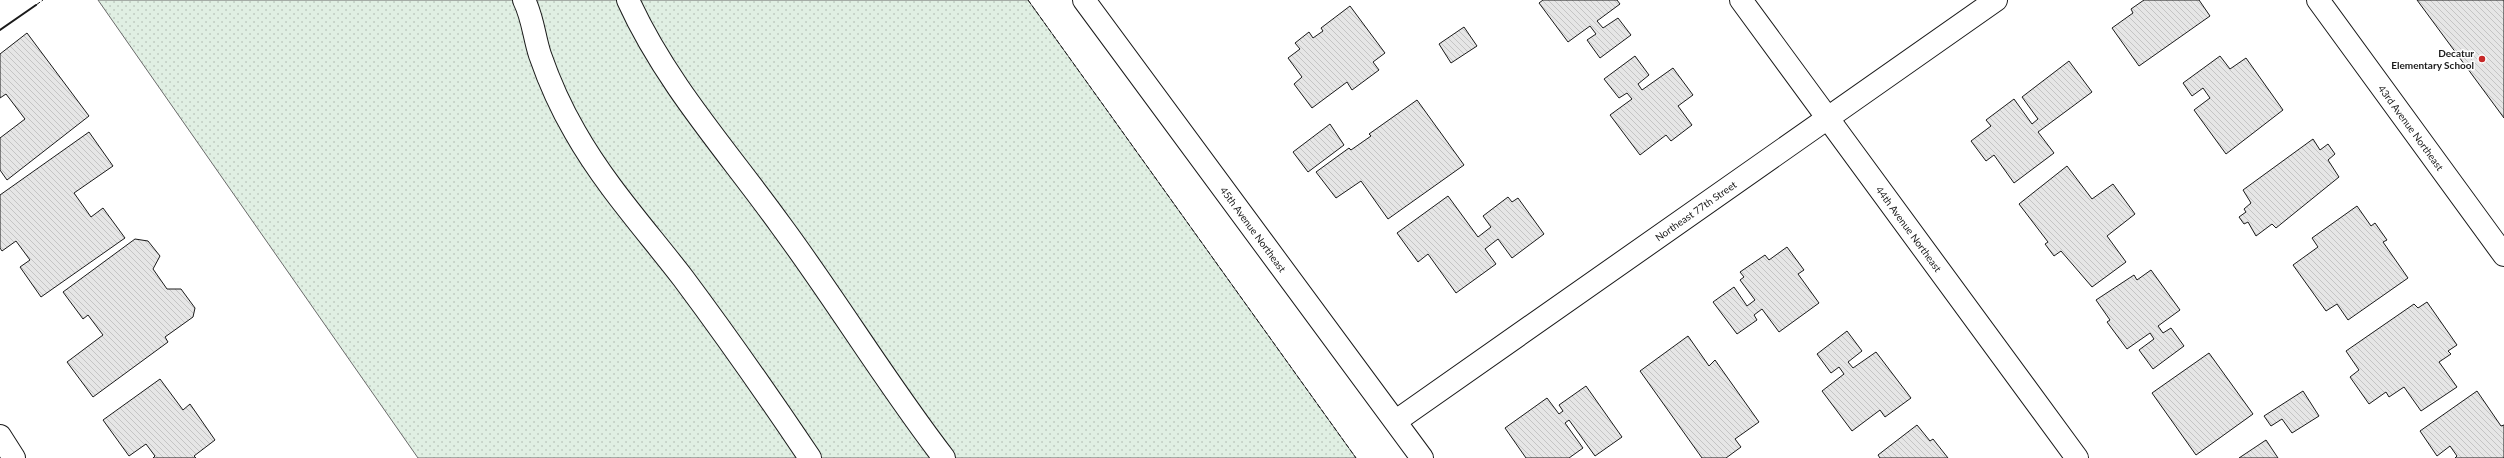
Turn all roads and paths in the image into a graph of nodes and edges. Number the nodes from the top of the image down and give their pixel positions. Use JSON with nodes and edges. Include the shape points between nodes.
{"nodes":[{"id":1,"x":524,"y":0,"type":"edge"},
{"id":2,"x":628,"y":0,"type":"edge"},
{"id":3,"x":1084,"y":0,"type":"edge"},
{"id":4,"x":1741,"y":0,"type":"edge"},
{"id":5,"x":1996,"y":0,"type":"edge"},
{"id":6,"x":2318,"y":0,"type":"edge"},
{"id":7,"x":1827,"y":118,"type":"junction"},
{"id":8,"x":2504,"y":255,"type":"edge"},
{"id":9,"x":1396,"y":421,"type":"junction"},
{"id":10,"x":0,"y":436,"type":"edge"},
{"id":11,"x":14,"y":458,"type":"edge"},
{"id":12,"x":810,"y":458,"type":"edge"},
{"id":13,"x":944,"y":458,"type":"edge"},
{"id":14,"x":1422,"y":458,"type":"edge"},
{"id":15,"x":2077,"y":458,"type":"edge"}],
"edges":[{"from":1,"to":12,"type":"street","via":[[540,54],[575,133],[626,209],[754,375]]},
{"from":2,"to":13,"type":"street","via":[[644,36],[670,79],[740,169]]},
{"from":3,"to":9,"type":"street","name":"45th Avenue Northeast"},
{"from":4,"to":7,"type":"street","name":"44th Avenue Northeast"},
{"from":5,"to":7,"type":"street","name":"Northeast 77th Street"},
{"from":6,"to":8,"type":"street","name":"43rd Avenue Northeast"},
{"from":7,"to":9,"type":"street","name":"Northeast 77th Street"},
{"from":7,"to":15,"type":"street","name":"44th Avenue Northeast"},
{"from":9,"to":14,"type":"street","name":"45th Avenue Northeast"},
{"from":10,"to":11,"type":"street"}]}
